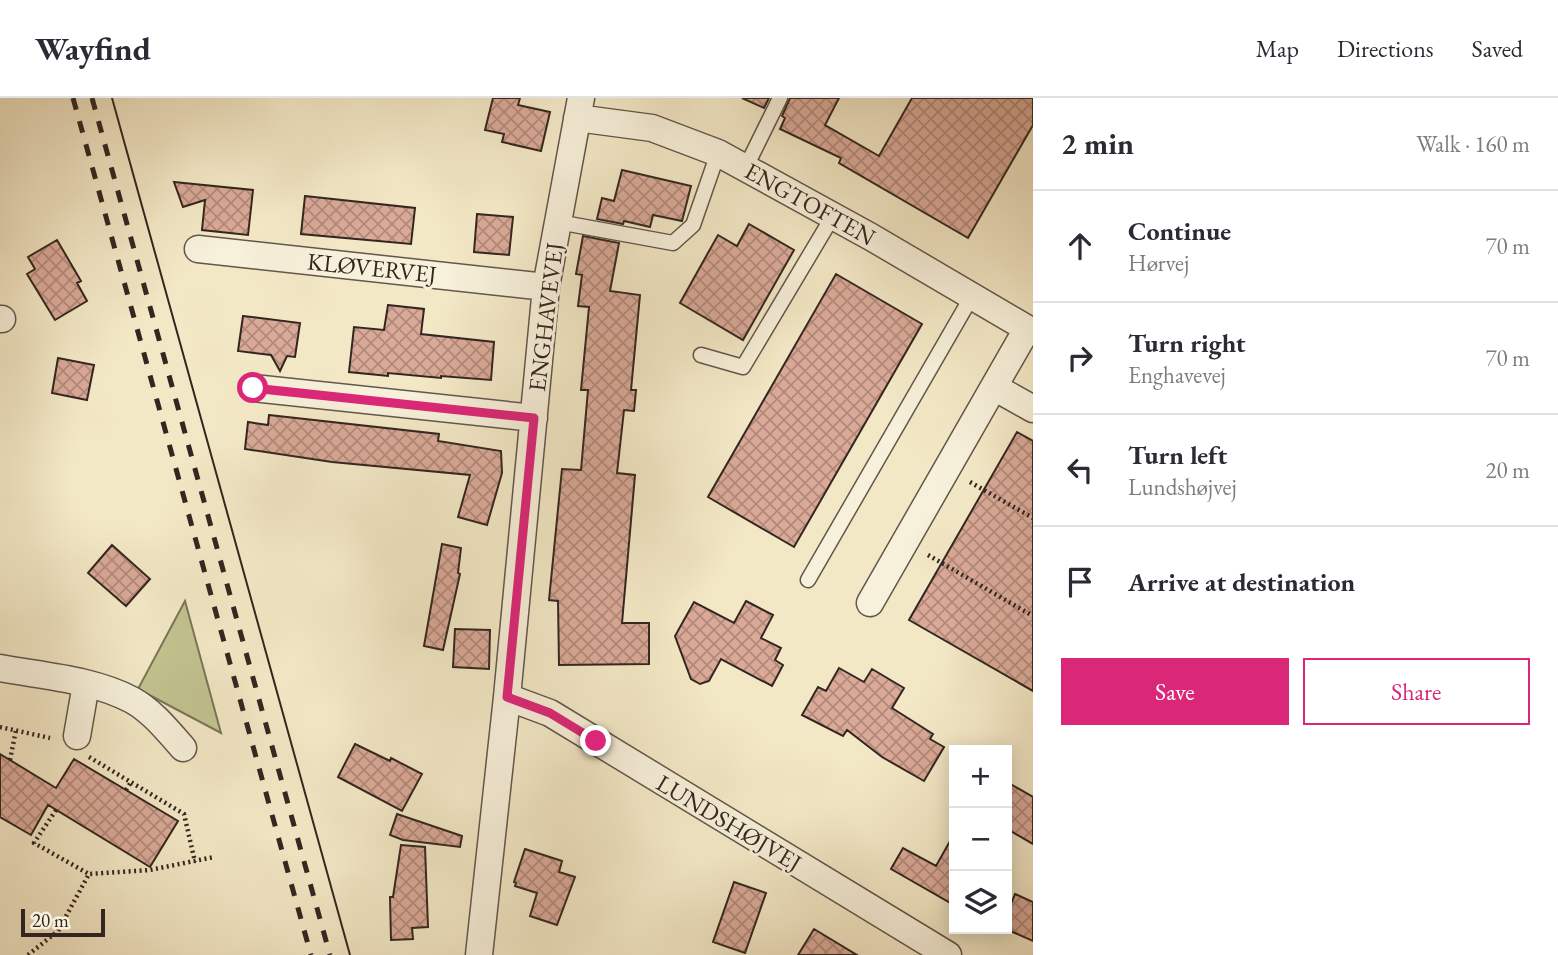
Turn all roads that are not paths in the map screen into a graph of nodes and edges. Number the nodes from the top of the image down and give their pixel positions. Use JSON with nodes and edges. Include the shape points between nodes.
{"nodes":[{"id":1,"x":780,"y":98,"type":"edge"},
{"id":2,"x":579,"y":108,"type":"edge"},
{"id":3,"x":718,"y":153,"type":"junction"},
{"id":4,"x":745,"y":169,"type":"junction"},
{"id":5,"x":833,"y":216,"type":"junction"},
{"id":6,"x":558,"y":222,"type":"junction"},
{"id":7,"x":198,"y":250,"type":"dead end"},
{"id":8,"x":546,"y":287,"type":"junction"},
{"id":9,"x":972,"y":296,"type":"junction"},
{"id":10,"x":1030,"y":331,"type":"edge"},
{"id":11,"x":701,"y":355,"type":"dead end"},
{"id":12,"x":994,"y":387,"type":"junction"},
{"id":13,"x":253,"y":388,"type":"dead end"},
{"id":14,"x":1033,"y":409,"type":"edge"},
{"id":15,"x":534,"y":418,"type":"junction"},
{"id":16,"x":808,"y":580,"type":"dead end"},
{"id":17,"x":870,"y":603,"type":"dead end"},
{"id":18,"x":0,"y":668,"type":"edge"},
{"id":19,"x":86,"y":684,"type":"junction"},
{"id":20,"x":507,"y":697,"type":"junction"},
{"id":21,"x":81,"y":745,"type":"road end"},
{"id":22,"x":183,"y":748,"type":"dead end"},
{"id":23,"x":479,"y":955,"type":"edge"},
{"id":24,"x":948,"y":955,"type":"edge"}],
"edges":[{"from":1,"to":4,"type":"lane"},
{"from":2,"to":3,"type":"street","name":"ENGTOFTEN"},
{"from":2,"to":6,"type":"street","name":"ENGHAVEVEJ"},
{"from":3,"to":4,"type":"street","name":"ENGTOFTEN"},
{"from":3,"to":6,"type":"lane","via":[[693,225],[673,243]]},
{"from":4,"to":5,"type":"street","name":"ENGTOFTEN"},
{"from":5,"to":9,"type":"street","name":"ENGTOFTEN"},
{"from":5,"to":11,"type":"lane","via":[[743,367]]},
{"from":6,"to":8,"type":"street","name":"ENGHAVEVEJ"},
{"from":7,"to":8,"type":"street","name":"KLØVERVEJ"},
{"from":8,"to":15,"type":"street","name":"ENGHAVEVEJ"},
{"from":9,"to":10,"type":"street","name":"ENGTOFTEN"},
{"from":9,"to":16,"type":"lane"},
{"from":10,"to":12,"type":"street","name":"ENGTOFTEN"},
{"from":12,"to":14,"type":"street"},
{"from":12,"to":17,"type":"street","name":"ENGTOFTEN"},
{"from":13,"to":15,"type":"street"},
{"from":15,"to":20,"type":"street","name":"ENGHAVEVEJ"},
{"from":18,"to":19,"type":"street"},
{"from":19,"to":21,"type":"street"},
{"from":19,"to":22,"type":"street","via":[[132,700]]},
{"from":20,"to":23,"type":"street","name":"ENGHAVEVEJ"},
{"from":20,"to":24,"type":"street","name":"LUNDSHØJVEJ","via":[[550,713]]}]}
